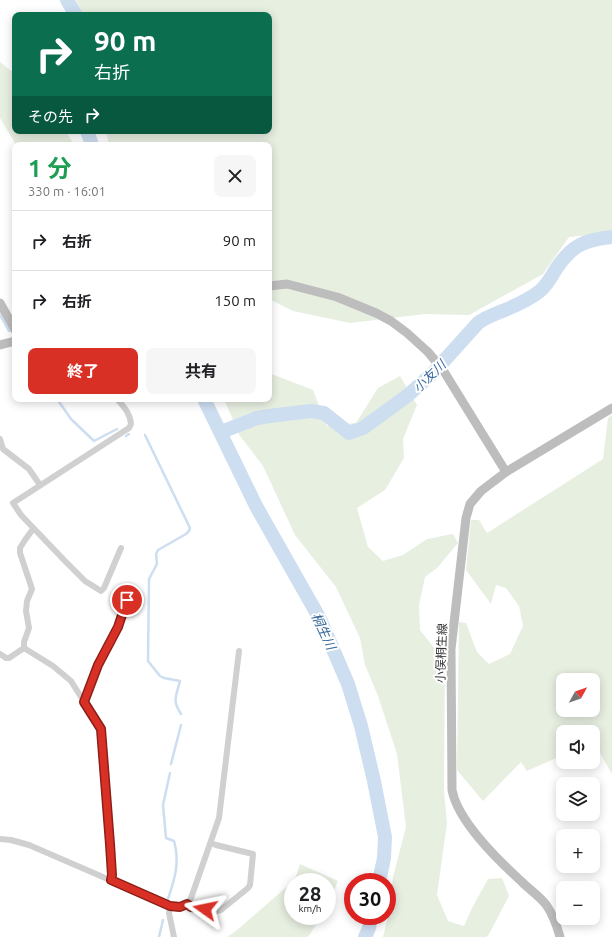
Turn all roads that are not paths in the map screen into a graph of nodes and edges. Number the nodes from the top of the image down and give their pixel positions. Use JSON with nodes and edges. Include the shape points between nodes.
{"nodes":[{"id":1,"x":272,"y":286,"type":"edge"},
{"id":2,"x":0,"y":302,"type":"edge"},
{"id":3,"x":12,"y":324,"type":"edge"},
{"id":4,"x":12,"y":342,"type":"edge"},
{"id":5,"x":0,"y":345,"type":"edge"},
{"id":6,"x":120,"y":402,"type":"edge"},
{"id":7,"x":612,"y":408,"type":"edge"},
{"id":8,"x":0,"y":440,"type":"edge"},
{"id":9,"x":506,"y":472,"type":"junction"},
{"id":10,"x":40,"y":486,"type":"junction"},
{"id":11,"x":33,"y":529,"type":"junction"},
{"id":12,"x":121,"y":548,"type":"dead end"},
{"id":13,"x":127,"y":600,"type":"dead end"},
{"id":14,"x":24,"y":648,"type":"junction"},
{"id":15,"x":240,"y":650,"type":"dead end"},
{"id":16,"x":0,"y":654,"type":"edge"},
{"id":17,"x":84,"y":702,"type":"junction"},
{"id":18,"x":0,"y":839,"type":"edge"},
{"id":19,"x":211,"y":843,"type":"junction"},
{"id":20,"x":111,"y":880,"type":"junction"},
{"id":21,"x":187,"y":904,"type":"junction"},
{"id":22,"x":170,"y":906,"type":"junction"},
{"id":23,"x":174,"y":937,"type":"edge"},
{"id":24,"x":560,"y":937,"type":"edge"}],
"edges":[{"from":1,"to":9,"type":"main road","via":[[287,284],[337,297],[391,321],[418,342],[443,370]]},
{"from":2,"to":3,"type":"main road"},
{"from":4,"to":5,"type":"main road"},
{"from":6,"to":10,"type":"street","via":[[131,419],[129,428]]},
{"from":7,"to":9,"type":"main road","name":"小俣桐生線"},
{"from":8,"to":10,"type":"street","via":[[3,449],[29,469]]},
{"from":9,"to":24,"type":"main road","name":"小俣桐生線","via":[[474,497],[466,518],[452,649],[452,790],[461,814],[496,858],[546,904]]},
{"from":10,"to":11,"type":"street","via":[[14,503]]},
{"from":11,"to":12,"type":"street","via":[[85,581],[101,591]]},
{"from":11,"to":14,"type":"street","via":[[20,548],[32,589],[27,600],[28,628]]},
{"from":13,"to":17,"type":"street","via":[[118,627],[98,665]]},
{"from":14,"to":16,"type":"street","via":[[9,658]]},
{"from":14,"to":17,"type":"street","via":[[71,681]]},
{"from":15,"to":19,"type":"street","via":[[219,818]]},
{"from":17,"to":20,"type":"street","via":[[101,729]]},
{"from":18,"to":20,"type":"street","via":[[29,845]]},
{"from":19,"to":21,"type":"street"},
{"from":19,"to":21,"type":"street","via":[[253,854],[250,885],[218,911],[191,907]]},
{"from":20,"to":22,"type":"street"},
{"from":21,"to":22,"type":"street","via":[[180,907]]},
{"from":22,"to":23,"type":"street","via":[[168,913]]}]}
